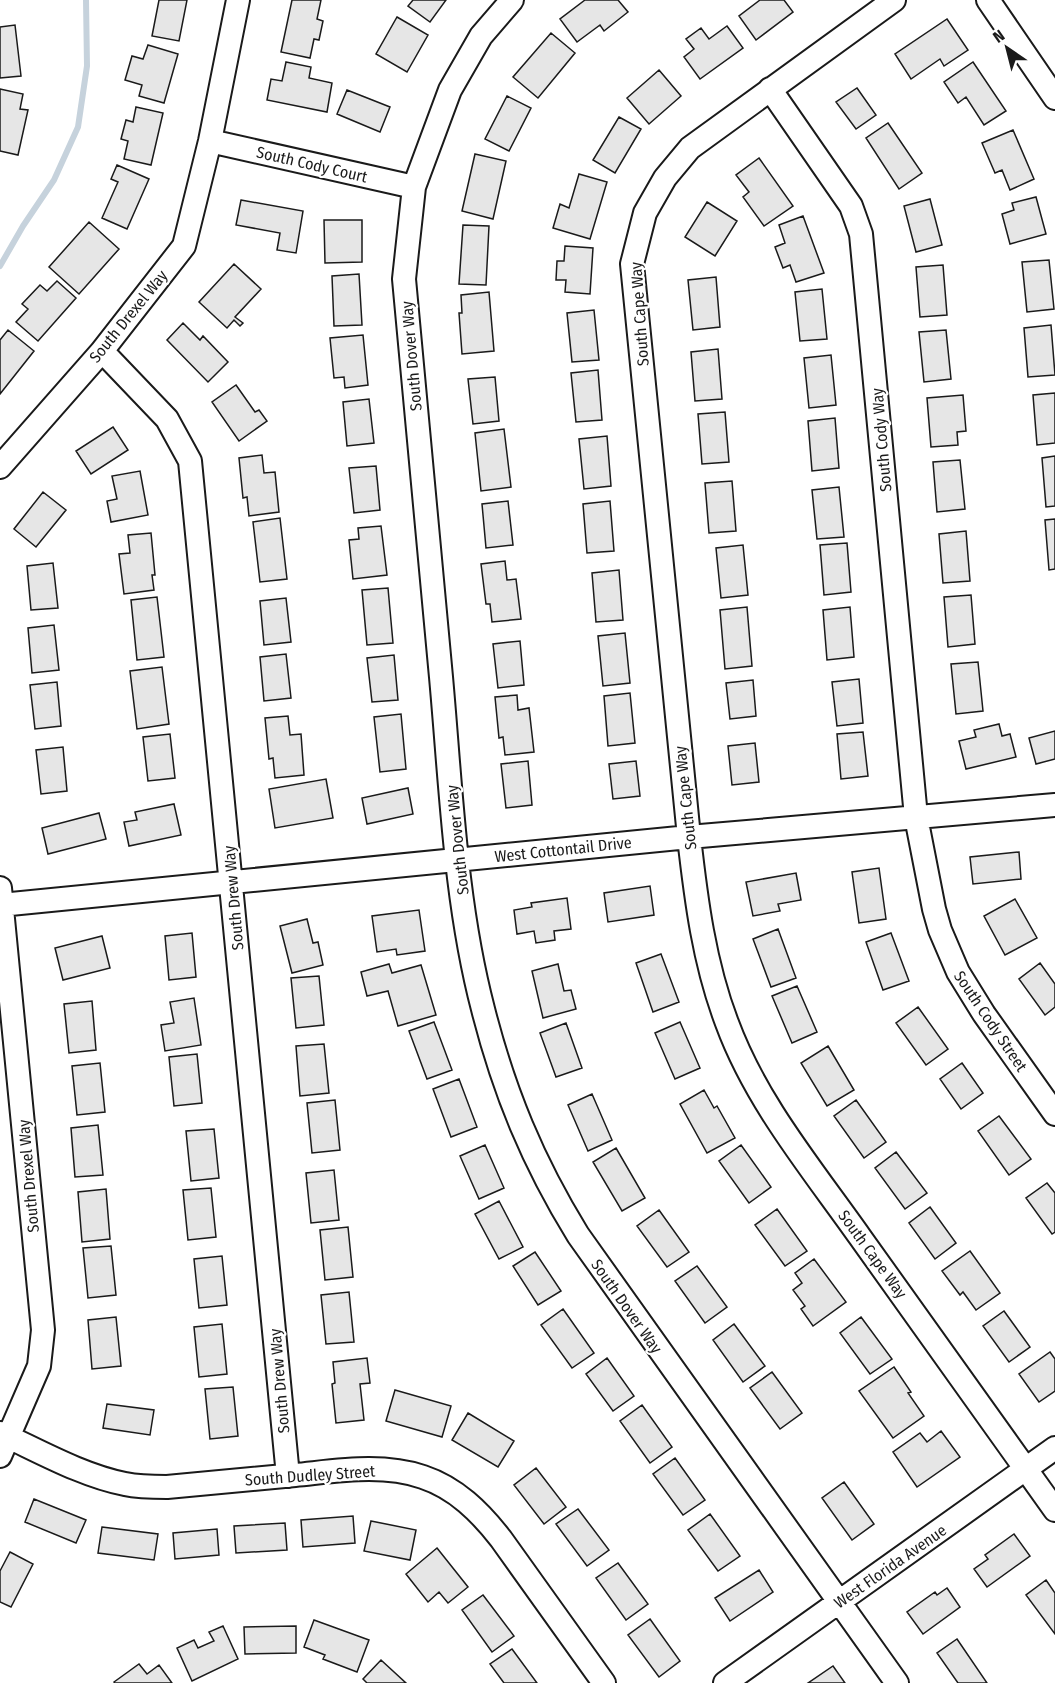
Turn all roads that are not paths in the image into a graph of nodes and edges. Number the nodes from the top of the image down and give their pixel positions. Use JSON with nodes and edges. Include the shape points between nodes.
{"nodes":[{"id":1,"x":238,"y":0,"type":"edge"},
{"id":2,"x":512,"y":0,"type":"edge"},
{"id":3,"x":894,"y":0,"type":"edge"},
{"id":4,"x":988,"y":0,"type":"edge"},
{"id":5,"x":770,"y":89,"type":"junction"},
{"id":6,"x":1055,"y":98,"type":"edge"},
{"id":7,"x":210,"y":141,"type":"junction"},
{"id":8,"x":414,"y":187,"type":"junction"},
{"id":9,"x":102,"y":351,"type":"junction"},
{"id":10,"x":0,"y":467,"type":"edge"},
{"id":11,"x":1055,"y":805,"type":"edge"},
{"id":12,"x":916,"y":817,"type":"junction"},
{"id":13,"x":689,"y":837,"type":"junction"},
{"id":14,"x":458,"y":860,"type":"junction"},
{"id":15,"x":231,"y":883,"type":"junction"},
{"id":16,"x":1,"y":899,"type":"edge"},
{"id":17,"x":1055,"y":1114,"type":"edge"},
{"id":18,"x":3,"y":1442,"type":"edge"},
{"id":19,"x":1055,"y":1448,"type":"edge"},
{"id":20,"x":1025,"y":1469,"type":"junction"},
{"id":21,"x":288,"y":1476,"type":"junction"},
{"id":22,"x":1055,"y":1510,"type":"edge"},
{"id":23,"x":838,"y":1602,"type":"junction"},
{"id":24,"x":604,"y":1683,"type":"edge"},
{"id":25,"x":725,"y":1683,"type":"edge"},
{"id":26,"x":897,"y":1683,"type":"edge"}],
"edges":[{"from":1,"to":7,"type":"street","name":"South Drexel Way"},
{"from":2,"to":8,"type":"street","name":"South Dover Way","via":[[482,36],[450,90]]},
{"from":3,"to":5,"type":"street","name":"South Cape Way"},
{"from":4,"to":6,"type":"street"},
{"from":5,"to":12,"type":"street","name":"South Cody Way","via":[[851,206],[861,234]]},
{"from":5,"to":13,"type":"street","name":"South Cape Way","via":[[690,148],[665,178],[645,213],[632,264]]},
{"from":7,"to":8,"type":"street","name":"South Cody Court"},
{"from":7,"to":9,"type":"street","name":"South Drexel Way","via":[[184,246]]},
{"from":8,"to":14,"type":"street","name":"South Dover Way","via":[[404,279]]},
{"from":9,"to":10,"type":"street","name":"South Drexel Way"},
{"from":9,"to":15,"type":"street","name":"South Drew Way","via":[[167,419],[190,461]]},
{"from":11,"to":12,"type":"street","name":"West Cottontail Drive"},
{"from":12,"to":13,"type":"street","name":"West Cottontail Drive"},
{"from":12,"to":17,"type":"street","name":"South Cody Street","via":[[934,909],[950,957],[984,1014]]},
{"from":13,"to":14,"type":"street","name":"West Cottontail Drive"},
{"from":13,"to":20,"type":"street","name":"South Cape Way","via":[[696,897],[714,986],[742,1059],[787,1135]]},
{"from":14,"to":15,"type":"street","name":"West Cottontail Drive"},
{"from":14,"to":23,"type":"street","name":"South Dover Way","via":[[482,1007],[507,1089],[540,1170],[603,1272]]},
{"from":15,"to":16,"type":"street","name":"West Cottontail Drive"},
{"from":15,"to":21,"type":"street","name":"South Drew Way"},
{"from":16,"to":18,"type":"street","name":"South Drexel Way","via":[[42,1330],[39,1366]]},
{"from":18,"to":21,"type":"street","name":"South Dudley Street","via":[[126,1485],[166,1487]]},
{"from":19,"to":20,"type":"street","name":"West Florida Avenue"},
{"from":20,"to":22,"type":"street","name":"South Cape Way"},
{"from":20,"to":23,"type":"street","name":"West Florida Avenue"},
{"from":21,"to":24,"type":"street","name":"South Dudley Street","via":[[350,1470],[406,1472],[433,1481],[462,1498],[501,1539]]},
{"from":23,"to":25,"type":"street","name":"West Florida Avenue"},
{"from":23,"to":26,"type":"street","name":"South Dover Way"}]}
